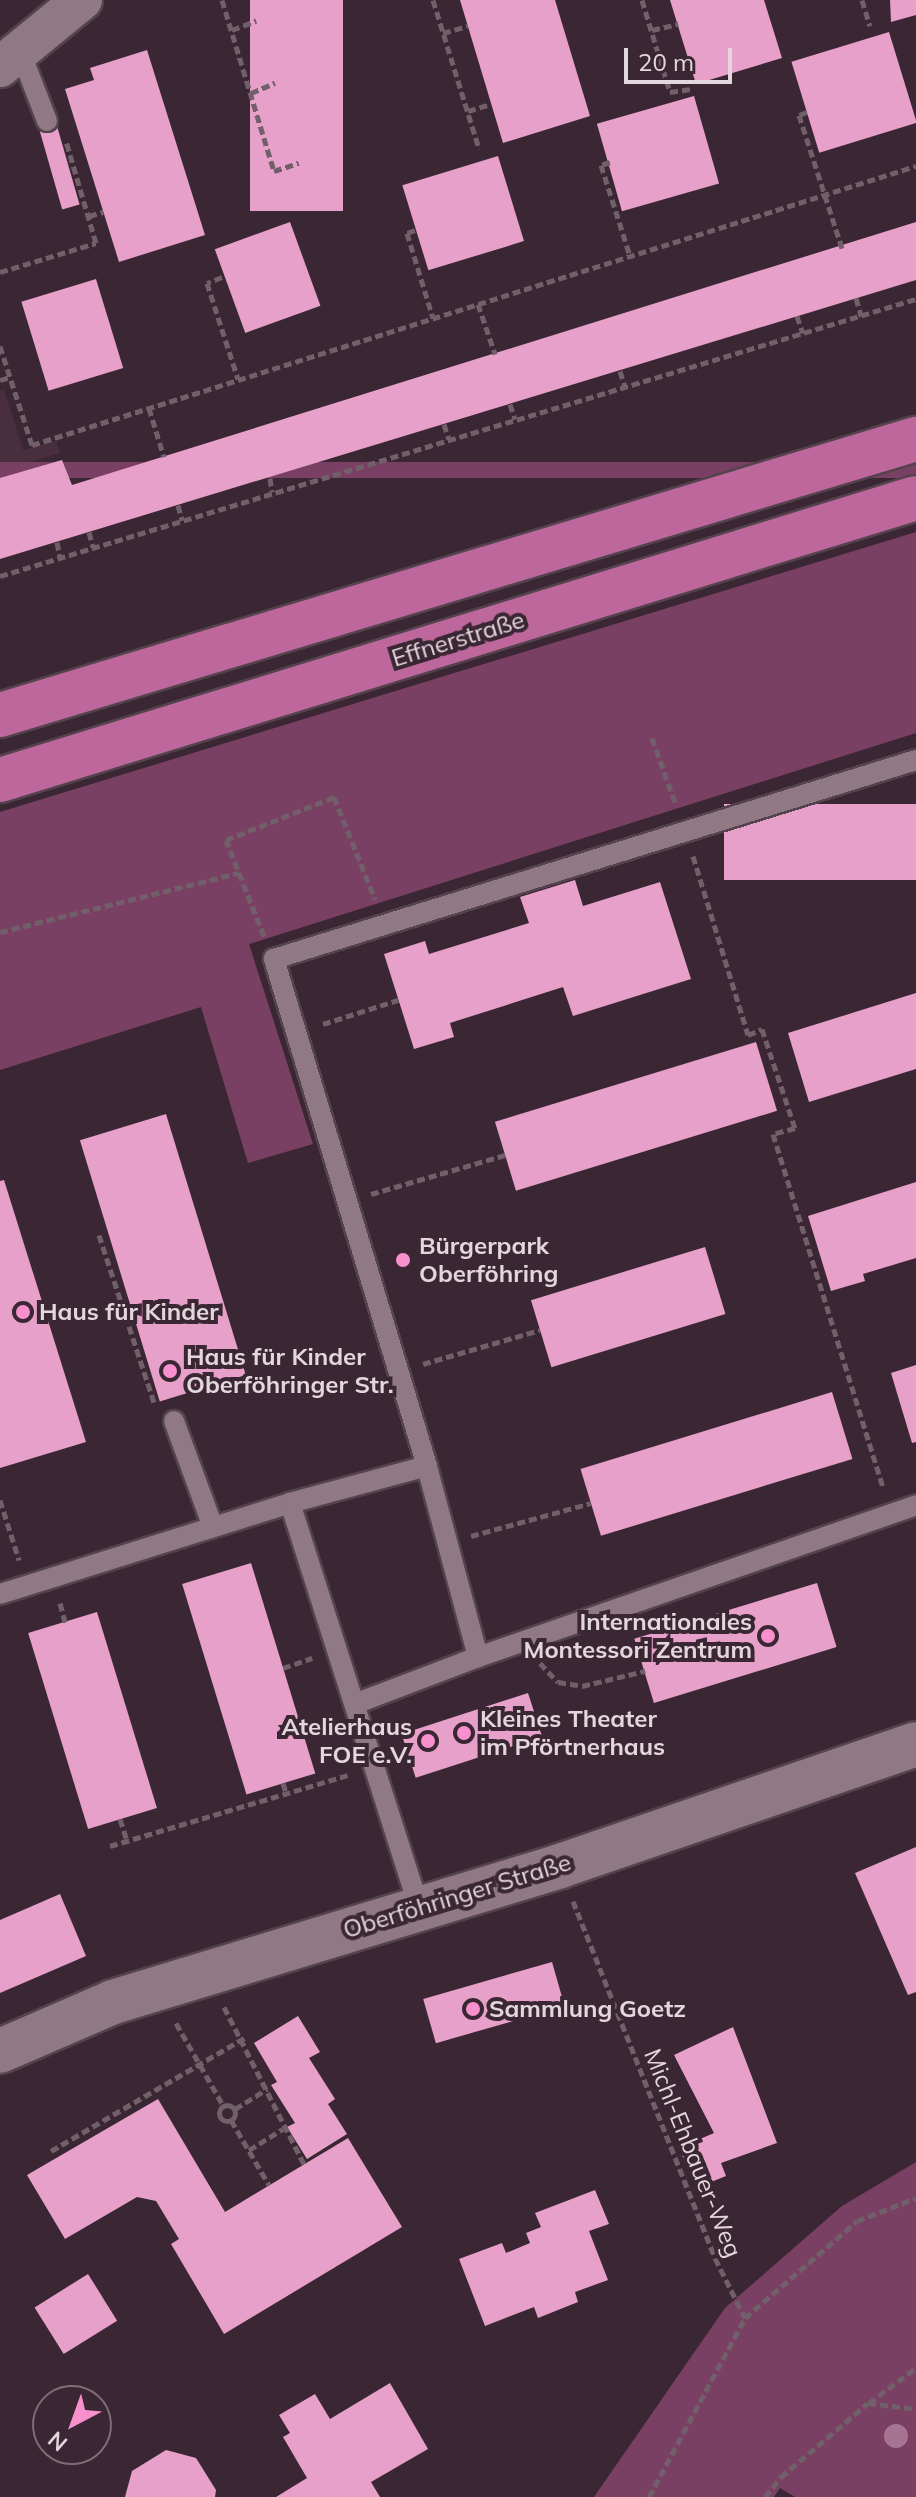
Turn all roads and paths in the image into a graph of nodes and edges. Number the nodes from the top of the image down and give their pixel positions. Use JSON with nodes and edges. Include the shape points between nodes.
{"nodes":[{"id":1,"x":82,"y":0,"type":"edge"},
{"id":2,"x":222,"y":0,"type":"edge"},
{"id":3,"x":433,"y":0,"type":"edge"},
{"id":4,"x":642,"y":0,"type":"edge"},
{"id":5,"x":862,"y":0,"type":"edge"},
{"id":6,"x":256,"y":21,"type":"dead end"},
{"id":7,"x":678,"y":24,"type":"dead end"},
{"id":8,"x":468,"y":26,"type":"dead end"},
{"id":9,"x":870,"y":26,"type":"dead end"},
{"id":10,"x":232,"y":30,"type":"junction"},
{"id":11,"x":651,"y":30,"type":"junction"},
{"id":12,"x":443,"y":33,"type":"junction"},
{"id":13,"x":10,"y":59,"type":"edge"},
{"id":14,"x":275,"y":83,"type":"dead end"},
{"id":15,"x":691,"y":89,"type":"dead end"},
{"id":16,"x":251,"y":93,"type":"junction"},
{"id":17,"x":491,"y":104,"type":"dead end"},
{"id":18,"x":468,"y":111,"type":"junction"},
{"id":19,"x":807,"y":112,"type":"dead end"},
{"id":20,"x":55,"y":126,"type":"joint"},
{"id":21,"x":479,"y":149,"type":"dead end"},
{"id":22,"x":610,"y":162,"type":"dead end"},
{"id":23,"x":299,"y":163,"type":"dead end"},
{"id":24,"x":916,"y":166,"type":"edge"},
{"id":25,"x":825,"y":195,"type":"junction"},
{"id":26,"x":103,"y":212,"type":"dead end"},
{"id":27,"x":89,"y":216,"type":"junction"},
{"id":28,"x":415,"y":230,"type":"dead end"},
{"id":29,"x":842,"y":248,"type":"dead end"},
{"id":30,"x":630,"y":256,"type":"junction"},
{"id":31,"x":0,"y":272,"type":"edge"},
{"id":32,"x":222,"y":277,"type":"dead end"},
{"id":33,"x":856,"y":298,"type":"dead end"},
{"id":34,"x":916,"y":299,"type":"edge"},
{"id":35,"x":478,"y":304,"type":"junction"},
{"id":36,"x":797,"y":316,"type":"dead end"},
{"id":37,"x":861,"y":316,"type":"junction"},
{"id":38,"x":433,"y":318,"type":"junction"},
{"id":39,"x":803,"y":333,"type":"junction"},
{"id":40,"x":0,"y":346,"type":"edge"},
{"id":41,"x":495,"y":354,"type":"dead end"},
{"id":42,"x":620,"y":371,"type":"dead end"},
{"id":43,"x":10,"y":377,"type":"junction"},
{"id":44,"x":238,"y":379,"type":"junction"},
{"id":45,"x":0,"y":380,"type":"edge"},
{"id":46,"x":625,"y":386,"type":"junction"},
{"id":47,"x":510,"y":404,"type":"dead end"},
{"id":48,"x":149,"y":408,"type":"junction"},
{"id":49,"x":515,"y":419,"type":"junction"},
{"id":50,"x":444,"y":424,"type":"dead end"},
{"id":51,"x":449,"y":439,"type":"junction"},
{"id":52,"x":916,"y":439,"type":"edge"},
{"id":53,"x":164,"y":457,"type":"dead end"},
{"id":54,"x":270,"y":478,"type":"dead end"},
{"id":55,"x":272,"y":492,"type":"junction"},
{"id":56,"x":916,"y":498,"type":"edge"},
{"id":57,"x":178,"y":505,"type":"dead end"},
{"id":58,"x":182,"y":520,"type":"junction"},
{"id":59,"x":89,"y":532,"type":"dead end"},
{"id":60,"x":57,"y":542,"type":"dead end"},
{"id":61,"x":93,"y":547,"type":"junction"},
{"id":62,"x":60,"y":557,"type":"junction"},
{"id":63,"x":0,"y":576,"type":"edge"},
{"id":64,"x":0,"y":715,"type":"edge"},
{"id":65,"x":652,"y":738,"type":"dead end"},
{"id":66,"x":916,"y":760,"type":"edge"},
{"id":67,"x":0,"y":780,"type":"edge"},
{"id":68,"x":685,"y":832,"type":"junction"},
{"id":69,"x":239,"y":873,"type":"junction"},
{"id":70,"x":385,"y":926,"type":"junction"},
{"id":71,"x":0,"y":932,"type":"edge"},
{"id":72,"x":274,"y":959,"type":"junction"},
{"id":73,"x":398,"y":1000,"type":"dead end"},
{"id":74,"x":295,"y":1032,"type":"junction"},
{"id":75,"x":505,"y":1155,"type":"dead end"},
{"id":76,"x":347,"y":1201,"type":"junction"},
{"id":77,"x":99,"y":1235,"type":"dead end"},
{"id":78,"x":540,"y":1330,"type":"dead end"},
{"id":79,"x":400,"y":1372,"type":"junction"},
{"id":80,"x":166,"y":1416,"type":"joint"},
{"id":81,"x":427,"y":1466,"type":"junction"},
{"id":82,"x":0,"y":1500,"type":"edge"},
{"id":83,"x":290,"y":1503,"type":"junction"},
{"id":84,"x":591,"y":1503,"type":"dead end"},
{"id":85,"x":916,"y":1505,"type":"edge"},
{"id":86,"x":891,"y":1513,"type":"junction"},
{"id":87,"x":213,"y":1527,"type":"junction"},
{"id":88,"x":447,"y":1543,"type":"junction"},
{"id":89,"x":27,"y":1583,"type":"junction"},
{"id":90,"x":0,"y":1594,"type":"edge"},
{"id":91,"x":530,"y":1639,"type":"junction"},
{"id":92,"x":478,"y":1657,"type":"junction"},
{"id":93,"x":645,"y":1671,"type":"dead end"},
{"id":94,"x":357,"y":1703,"type":"junction"},
{"id":95,"x":916,"y":1744,"type":"edge"},
{"id":96,"x":376,"y":1766,"type":"junction"},
{"id":97,"x":283,"y":1783,"type":"dead end"},
{"id":98,"x":286,"y":1793,"type":"junction"},
{"id":99,"x":120,"y":1819,"type":"dead end"},
{"id":100,"x":127,"y":1841,"type":"junction"},
{"id":101,"x":110,"y":1846,"type":"dead end"},
{"id":102,"x":560,"y":1866,"type":"junction"},
{"id":103,"x":419,"y":1906,"type":"junction"},
{"id":104,"x":222,"y":2003,"type":"dead end"},
{"id":105,"x":174,"y":2020,"type":"dead end"},
{"id":106,"x":244,"y":2038,"type":"junction"},
{"id":107,"x":0,"y":2051,"type":"edge"},
{"id":108,"x":199,"y":2065,"type":"junction"},
{"id":109,"x":267,"y":2089,"type":"junction"},
{"id":110,"x":223,"y":2105,"type":"junction"},
{"id":111,"x":235,"y":2109,"type":"junction"},
{"id":112,"x":231,"y":2120,"type":"junction"},
{"id":113,"x":283,"y":2129,"type":"junction"},
{"id":114,"x":249,"y":2150,"type":"junction"},
{"id":115,"x":51,"y":2151,"type":"dead end"},
{"id":116,"x":304,"y":2164,"type":"dead end"},
{"id":117,"x":269,"y":2185,"type":"dead end"},
{"id":118,"x":916,"y":2198,"type":"edge"},
{"id":119,"x":745,"y":2318,"type":"junction"},
{"id":120,"x":916,"y":2368,"type":"edge"},
{"id":121,"x":868,"y":2403,"type":"junction"},
{"id":122,"x":916,"y":2409,"type":"edge"},
{"id":123,"x":649,"y":2497,"type":"edge"},
{"id":124,"x":765,"y":2497,"type":"edge"}],
"edges":[{"from":1,"to":13,"type":"street"},
{"from":2,"to":10,"type":"path"},
{"from":3,"to":12,"type":"path"},
{"from":4,"to":11,"type":"path"},
{"from":5,"to":9,"type":"path"},
{"from":6,"to":10,"type":"path"},
{"from":7,"to":11,"type":"path"},
{"from":8,"to":12,"type":"path"},
{"from":10,"to":16,"type":"path"},
{"from":11,"to":15,"type":"path","via":[[670,92]]},
{"from":12,"to":18,"type":"path"},
{"from":13,"to":20,"type":"lane"},
{"from":14,"to":16,"type":"path"},
{"from":16,"to":23,"type":"path","via":[[274,171]]},
{"from":17,"to":18,"type":"path"},
{"from":18,"to":21,"type":"path"},
{"from":19,"to":25,"type":"path","via":[[799,115]]},
{"from":20,"to":27,"type":"path"},
{"from":22,"to":30,"type":"path","via":[[601,165]]},
{"from":24,"to":25,"type":"path"},
{"from":25,"to":29,"type":"path"},
{"from":25,"to":30,"type":"path"},
{"from":26,"to":27,"type":"path"},
{"from":27,"to":31,"type":"path","via":[[96,243]]},
{"from":28,"to":38,"type":"path","via":[[407,233]]},
{"from":30,"to":35,"type":"path"},
{"from":32,"to":44,"type":"path","via":[[207,283]]},
{"from":33,"to":37,"type":"path"},
{"from":34,"to":37,"type":"path"},
{"from":35,"to":38,"type":"path"},
{"from":35,"to":41,"type":"path"},
{"from":36,"to":39,"type":"path"},
{"from":37,"to":39,"type":"path"},
{"from":38,"to":44,"type":"path"},
{"from":39,"to":46,"type":"path"},
{"from":40,"to":43,"type":"path"},
{"from":42,"to":46,"type":"path"},
{"from":43,"to":45,"type":"path"},
{"from":43,"to":48,"type":"path","via":[[32,445]]},
{"from":44,"to":48,"type":"path"},
{"from":46,"to":49,"type":"path"},
{"from":47,"to":49,"type":"path"},
{"from":48,"to":53,"type":"path"},
{"from":49,"to":51,"type":"path"},
{"from":50,"to":51,"type":"path"},
{"from":51,"to":55,"type":"path"},
{"from":52,"to":64,"type":"highway"},
{"from":54,"to":55,"type":"path"},
{"from":55,"to":58,"type":"path"},
{"from":56,"to":67,"type":"highway","name":"Effnerstraße"},
{"from":57,"to":58,"type":"path"},
{"from":58,"to":61,"type":"path"},
{"from":59,"to":61,"type":"path"},
{"from":60,"to":62,"type":"path"},
{"from":61,"to":62,"type":"path"},
{"from":62,"to":63,"type":"path"},
{"from":65,"to":68,"type":"path"},
{"from":66,"to":68,"type":"lane"},
{"from":68,"to":70,"type":"lane"},
{"from":68,"to":86,"type":"path","via":[[748,1035],[762,1029],[795,1128],[773,1134]]},
{"from":69,"to":70,"type":"path","via":[[226,840],[334,797]]},
{"from":69,"to":71,"type":"path"},
{"from":69,"to":72,"type":"path"},
{"from":70,"to":72,"type":"lane"},
{"from":72,"to":74,"type":"lane"},
{"from":73,"to":74,"type":"path"},
{"from":74,"to":76,"type":"lane"},
{"from":75,"to":76,"type":"path"},
{"from":76,"to":79,"type":"lane"},
{"from":77,"to":80,"type":"path"},
{"from":78,"to":79,"type":"path"},
{"from":79,"to":81,"type":"lane"},
{"from":80,"to":87,"type":"lane"},
{"from":81,"to":83,"type":"lane"},
{"from":81,"to":88,"type":"lane"},
{"from":82,"to":89,"type":"path"},
{"from":83,"to":87,"type":"lane"},
{"from":83,"to":94,"type":"lane"},
{"from":84,"to":88,"type":"path"},
{"from":85,"to":86,"type":"lane"},
{"from":86,"to":91,"type":"lane"},
{"from":87,"to":89,"type":"lane"},
{"from":88,"to":92,"type":"lane"},
{"from":89,"to":90,"type":"lane"},
{"from":91,"to":92,"type":"lane"},
{"from":91,"to":93,"type":"path","via":[[539,1662],[558,1682],[582,1686]]},
{"from":92,"to":94,"type":"lane"},
{"from":94,"to":96,"type":"lane"},
{"from":95,"to":102,"type":"main road","name":"Oberföhringer Straße"},
{"from":96,"to":98,"type":"path"},
{"from":96,"to":103,"type":"lane"},
{"from":97,"to":98,"type":"path"},
{"from":98,"to":100,"type":"path"},
{"from":99,"to":100,"type":"path"},
{"from":100,"to":101,"type":"path"},
{"from":102,"to":103,"type":"main road","name":"Oberföhringer Straße"},
{"from":102,"to":119,"type":"path","name":"Michl-Ehbauer-Weg","via":[[715,2258]]},
{"from":103,"to":107,"type":"main road","name":"Oberföhringer Straße","via":[[113,2002]]},
{"from":104,"to":106,"type":"path"},
{"from":105,"to":108,"type":"path"},
{"from":106,"to":108,"type":"path"},
{"from":106,"to":109,"type":"path"},
{"from":108,"to":110,"type":"path"},
{"from":108,"to":115,"type":"path"},
{"from":109,"to":111,"type":"path"},
{"from":109,"to":113,"type":"path","via":[[283,2116],[278,2119]]},
{"from":110,"to":111,"type":"path"},
{"from":110,"to":112,"type":"path","via":[[219,2116]]},
{"from":111,"to":112,"type":"path"},
{"from":112,"to":114,"type":"path"},
{"from":113,"to":114,"type":"path"},
{"from":113,"to":116,"type":"path"},
{"from":114,"to":117,"type":"path"},
{"from":118,"to":119,"type":"path","via":[[857,2221]]},
{"from":119,"to":123,"type":"path"},
{"from":120,"to":121,"type":"path"},
{"from":121,"to":122,"type":"path"},
{"from":121,"to":124,"type":"path"}]}
